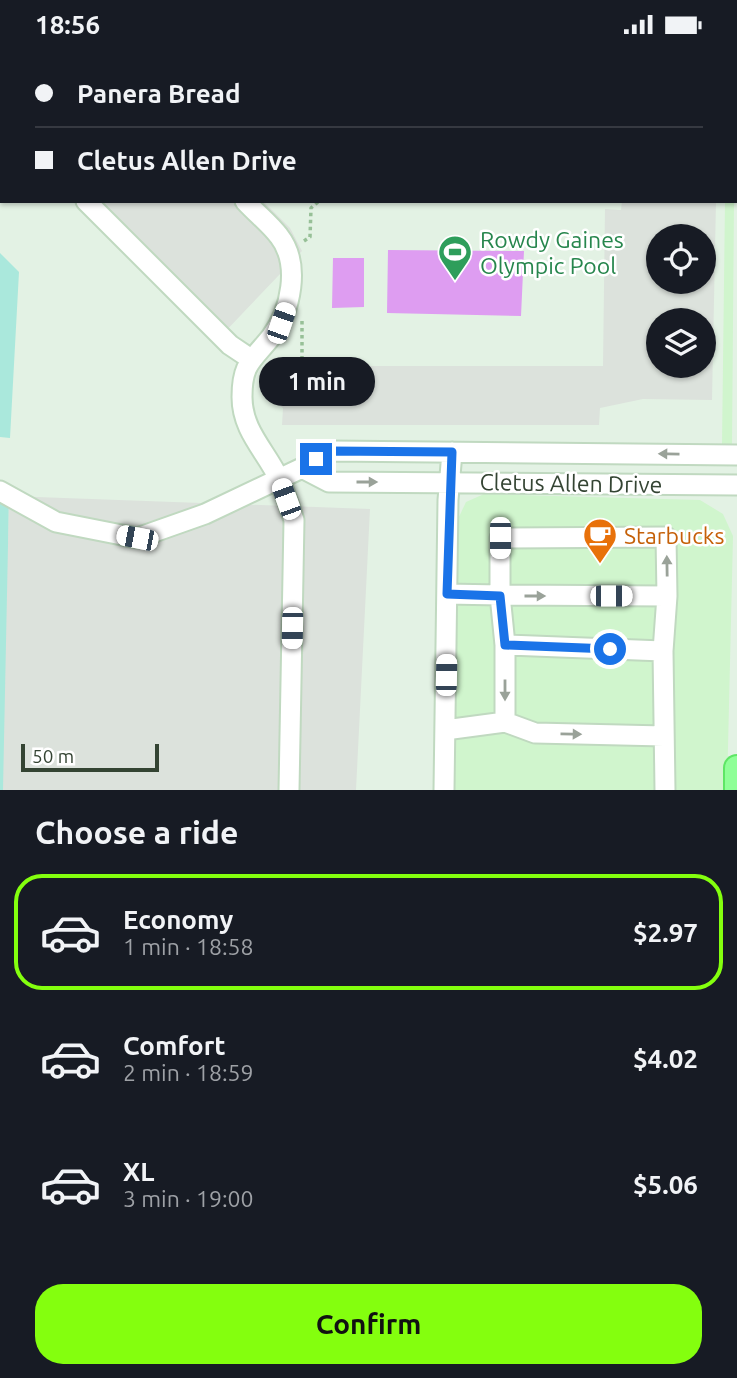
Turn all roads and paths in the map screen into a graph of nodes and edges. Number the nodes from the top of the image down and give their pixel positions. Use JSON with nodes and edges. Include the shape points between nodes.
{"nodes":[{"id":1,"x":88,"y":203,"type":"edge"},
{"id":2,"x":247,"y":203,"type":"edge"},
{"id":3,"x":317,"y":203,"type":"edge"},
{"id":4,"x":300,"y":243,"type":"dead end"},
{"id":5,"x":251,"y":359,"type":"junction"},
{"id":6,"x":452,"y":452,"type":"junction"},
{"id":7,"x":737,"y":454,"type":"edge"},
{"id":8,"x":302,"y":468,"type":"junction"},
{"id":9,"x":279,"y":477,"type":"junction"},
{"id":10,"x":450,"y":482,"type":"junction"},
{"id":11,"x":737,"y":485,"type":"edge"},
{"id":12,"x":0,"y":491,"type":"edge"},
{"id":13,"x":447,"y":594,"type":"junction"},
{"id":14,"x":500,"y":596,"type":"junction"},
{"id":15,"x":667,"y":596,"type":"junction"},
{"id":16,"x":505,"y":645,"type":"junction"},
{"id":17,"x":663,"y":651,"type":"junction"},
{"id":18,"x":505,"y":722,"type":"junction"},
{"id":19,"x":445,"y":730,"type":"junction"},
{"id":20,"x":664,"y":737,"type":"junction"},
{"id":21,"x":737,"y":768,"type":"edge"},
{"id":22,"x":289,"y":790,"type":"edge"},
{"id":23,"x":444,"y":790,"type":"edge"},
{"id":24,"x":665,"y":790,"type":"edge"},
{"id":25,"x":737,"y":790,"type":"edge"}],
"edges":[{"from":1,"to":5,"type":"street","via":[[230,345]]},
{"from":2,"to":5,"type":"street","via":[[280,237],[290,257],[291,282],[281,323]]},
{"from":3,"to":4,"type":"path","via":[[311,208],[310,237]]},
{"from":5,"to":9,"type":"street","via":[[244,369],[244,410],[249,430]]},
{"from":7,"to":6,"type":"street","name":"Cletus Allen Drive","one_way":true},
{"from":6,"to":8,"type":"street","name":"Cletus Allen Drive","via":[[330,451]]},
{"from":6,"to":10,"type":"street"},
{"from":8,"to":9,"type":"street"},
{"from":8,"to":10,"type":"street","name":"Cletus Allen Drive","one_way":true,"via":[[329,482]]},
{"from":9,"to":12,"type":"street","via":[[205,514],[137,538],[56,522]]},
{"from":9,"to":22,"type":"street","via":[[294,520]]},
{"from":10,"to":11,"type":"street","name":"Cletus Allen Drive"},
{"from":10,"to":13,"type":"street"},
{"from":13,"to":14,"type":"street"},
{"from":13,"to":19,"type":"street"},
{"from":14,"to":15,"type":"street","one_way":true},
{"from":15,"to":14,"type":"street","one_way":true,"via":[[666,537],[500,538]]},
{"from":14,"to":16,"type":"street"},
{"from":15,"to":17,"type":"street"},
{"from":16,"to":17,"type":"street"},
{"from":16,"to":18,"type":"street","one_way":true},
{"from":17,"to":20,"type":"street"},
{"from":18,"to":19,"type":"street"},
{"from":18,"to":20,"type":"street","one_way":true,"via":[[535,733]]},
{"from":19,"to":23,"type":"street"},
{"from":20,"to":24,"type":"street"},
{"from":21,"to":25,"type":"main road"}]}
